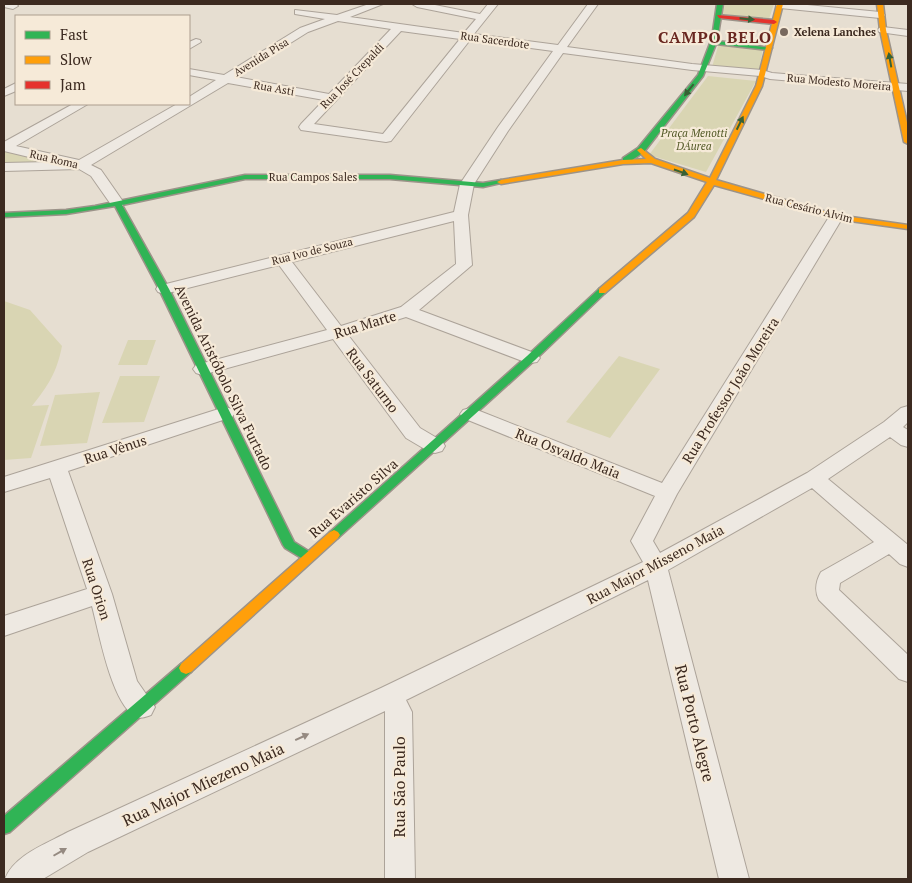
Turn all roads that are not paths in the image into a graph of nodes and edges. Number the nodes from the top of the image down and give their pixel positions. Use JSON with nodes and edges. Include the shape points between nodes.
{"nodes":[{"id":1,"x":378,"y":4,"type":"edge"},
{"id":2,"x":417,"y":4,"type":"edge"},
{"id":3,"x":493,"y":4,"type":"edge"},
{"id":4,"x":593,"y":4,"type":"edge"},
{"id":5,"x":780,"y":4,"type":"edge"},
{"id":6,"x":880,"y":9,"type":"edge"},
{"id":7,"x":720,"y":11,"type":"edge"},
{"id":8,"x":298,"y":12,"type":"dead end"},
{"id":9,"x":481,"y":17,"type":"junction"},
{"id":10,"x":337,"y":18,"type":"junction"},
{"id":11,"x":774,"y":22,"type":"junction"},
{"id":12,"x":399,"y":27,"type":"junction"},
{"id":13,"x":883,"y":30,"type":"junction"},
{"id":14,"x":908,"y":33,"type":"edge"},
{"id":15,"x":466,"y":36,"type":"junction"},
{"id":16,"x":714,"y":40,"type":"junction"},
{"id":17,"x":770,"y":46,"type":"junction"},
{"id":18,"x":561,"y":49,"type":"junction"},
{"id":19,"x":700,"y":68,"type":"junction"},
{"id":20,"x":190,"y":72,"type":"edge"},
{"id":21,"x":764,"y":75,"type":"junction"},
{"id":22,"x":226,"y":79,"type":"junction"},
{"id":23,"x":895,"y":87,"type":"junction"},
{"id":24,"x":908,"y":88,"type":"edge"},
{"id":25,"x":330,"y":98,"type":"junction"},
{"id":26,"x":190,"y":101,"type":"edge"},
{"id":27,"x":80,"y":105,"type":"edge"},
{"id":28,"x":183,"y":105,"type":"edge"},
{"id":29,"x":908,"y":142,"type":"edge"},
{"id":30,"x":4,"y":147,"type":"edge"},
{"id":31,"x":641,"y":150,"type":"junction"},
{"id":32,"x":652,"y":161,"type":"junction"},
{"id":33,"x":623,"y":162,"type":"junction"},
{"id":34,"x":81,"y":164,"type":"junction"},
{"id":35,"x":4,"y":167,"type":"edge"},
{"id":36,"x":711,"y":182,"type":"junction"},
{"id":37,"x":466,"y":184,"type":"junction"},
{"id":38,"x":117,"y":203,"type":"junction"},
{"id":39,"x":4,"y":215,"type":"edge"},
{"id":40,"x":461,"y":215,"type":"junction"},
{"id":41,"x":836,"y":217,"type":"junction"},
{"id":42,"x":908,"y":227,"type":"edge"},
{"id":43,"x":282,"y":259,"type":"junction"},
{"id":44,"x":164,"y":289,"type":"junction"},
{"id":45,"x":407,"y":311,"type":"junction"},
{"id":46,"x":337,"y":333,"type":"junction"},
{"id":47,"x":531,"y":358,"type":"junction"},
{"id":48,"x":202,"y":369,"type":"junction"},
{"id":49,"x":225,"y":413,"type":"junction"},
{"id":50,"x":470,"y":414,"type":"junction"},
{"id":51,"x":903,"y":426,"type":"edge"},
{"id":52,"x":435,"y":446,"type":"junction"},
{"id":53,"x":57,"y":469,"type":"junction"},
{"id":54,"x":814,"y":478,"type":"junction"},
{"id":55,"x":4,"y":484,"type":"edge"},
{"id":56,"x":667,"y":493,"type":"junction"},
{"id":57,"x":890,"y":543,"type":"junction"},
{"id":58,"x":308,"y":557,"type":"junction"},
{"id":59,"x":908,"y":558,"type":"edge"},
{"id":60,"x":656,"y":566,"type":"junction"},
{"id":61,"x":100,"y":594,"type":"junction"},
{"id":62,"x":4,"y":626,"type":"edge"},
{"id":63,"x":908,"y":671,"type":"edge"},
{"id":64,"x":390,"y":696,"type":"junction"},
{"id":65,"x":142,"y":707,"type":"junction"},
{"id":66,"x":4,"y":826,"type":"edge"},
{"id":67,"x":20,"y":879,"type":"edge"},
{"id":68,"x":400,"y":879,"type":"edge"},
{"id":69,"x":734,"y":879,"type":"edge"}],
"edges":[{"from":1,"to":10,"type":"street","name":"Avenida Pisa"},
{"from":2,"to":9,"type":"street"},
{"from":3,"to":9,"type":"street"},
{"from":4,"to":18,"type":"street"},
{"from":5,"to":6,"type":"street"},
{"from":5,"to":11,"type":"main road","name":"Rua Evaristo Silva"},
{"from":6,"to":13,"type":"main road"},
{"from":7,"to":11,"type":"main road","one_way":true},
{"from":7,"to":16,"type":"main road","name":"Rua Campos Sales"},
{"from":8,"to":10,"type":"street","name":"Rua Sacerdote"},
{"from":9,"to":15,"type":"street"},
{"from":10,"to":12,"type":"street","name":"Rua Sacerdote"},
{"from":10,"to":22,"type":"street","name":"Avenida Pisa","via":[[304,30]]},
{"from":11,"to":17,"type":"main road","name":"Rua Evaristo Silva"},
{"from":12,"to":15,"type":"street","name":"Rua Sacerdote"},
{"from":12,"to":25,"type":"street","name":"Rua José Crepaldi"},
{"from":13,"to":14,"type":"street"},
{"from":23,"to":13,"type":"main road","one_way":true},
{"from":15,"to":18,"type":"street","name":"Rua Sacerdote"},
{"from":15,"to":25,"type":"street","name":"Rua José Crepaldi","via":[[386,138],[305,127]]},
{"from":16,"to":17,"type":"main road"},
{"from":16,"to":19,"type":"main road","name":"Rua Campos Sales"},
{"from":17,"to":21,"type":"main road","name":"Rua Evaristo Silva"},
{"from":18,"to":19,"type":"street","name":"Rua Sacerdote"},
{"from":18,"to":37,"type":"street"},
{"from":19,"to":21,"type":"street","name":"Rua Modesto Moreira"},
{"from":19,"to":31,"type":"main road","name":"Rua Campos Sales","one_way":true},
{"from":20,"to":22,"type":"street","name":"Rua Asti"},
{"from":21,"to":23,"type":"street","name":"Rua Modesto Moreira"},
{"from":36,"to":21,"type":"main road","name":"Rua Evaristo Silva","one_way":true},
{"from":22,"to":25,"type":"street","name":"Rua Asti"},
{"from":22,"to":26,"type":"street","name":"Avenida Pisa"},
{"from":23,"to":24,"type":"street","name":"Rua Modesto Moreira"},
{"from":23,"to":29,"type":"main road"},
{"from":27,"to":30,"type":"street"},
{"from":28,"to":34,"type":"street"},
{"from":30,"to":34,"type":"street","name":"Rua Roma"},
{"from":31,"to":32,"type":"main road"},
{"from":31,"to":33,"type":"main road","name":"Rua Campos Sales"},
{"from":32,"to":33,"type":"main road","name":"Rua Campos Sales"},
{"from":32,"to":36,"type":"main road","name":"Rua Cesário Alvim","one_way":true},
{"from":33,"to":37,"type":"main road","name":"Rua Campos Sales","via":[[483,185]]},
{"from":34,"to":35,"type":"street"},
{"from":34,"to":38,"type":"street","name":"Rua Roma","via":[[96,173]]},
{"from":36,"to":41,"type":"main road","name":"Rua Cesário Alvim"},
{"from":36,"to":47,"type":"main road","name":"Rua Evaristo Silva","via":[[690,215],[588,303]]},
{"from":37,"to":38,"type":"main road","name":"Rua Campos Sales","via":[[390,177],[244,177]]},
{"from":37,"to":40,"type":"street","name":"Rua Marte"},
{"from":38,"to":39,"type":"main road","name":"Rua Campos Sales","via":[[66,212]]},
{"from":38,"to":44,"type":"main road","name":"Avenida Aristóbolo Silva Furtado"},
{"from":40,"to":43,"type":"street","name":"Rua Ivo de Souza"},
{"from":40,"to":45,"type":"street","name":"Rua Marte","via":[[464,265]]},
{"from":41,"to":42,"type":"main road","name":"Rua Cesário Alvim"},
{"from":41,"to":56,"type":"street","name":"Rua Professor João Moreira"},
{"from":43,"to":44,"type":"street","name":"Rua Ivo de Souza"},
{"from":43,"to":46,"type":"street","name":"Rua Saturno"},
{"from":44,"to":48,"type":"main road","name":"Avenida Aristóbolo Silva Furtado"},
{"from":45,"to":46,"type":"street","name":"Rua Marte"},
{"from":45,"to":47,"type":"street"},
{"from":46,"to":48,"type":"street","name":"Rua Marte"},
{"from":46,"to":52,"type":"street","name":"Rua Saturno","via":[[413,433]]},
{"from":47,"to":50,"type":"main road","name":"Rua Evaristo Silva"},
{"from":48,"to":49,"type":"main road","name":"Avenida Aristóbolo Silva Furtado"},
{"from":49,"to":53,"type":"street","name":"Rua Vênus"},
{"from":49,"to":58,"type":"main road","name":"Avenida Aristóbolo Silva Furtado","via":[[289,545]]},
{"from":50,"to":52,"type":"main road","name":"Rua Evaristo Silva"},
{"from":50,"to":56,"type":"street","name":"Rua Osvaldo Maia"},
{"from":51,"to":54,"type":"street","name":"Rua Major Misseno Maia"},
{"from":52,"to":58,"type":"main road","name":"Rua Evaristo Silva"},
{"from":53,"to":55,"type":"street","name":"Rua Vênus"},
{"from":53,"to":61,"type":"street","name":"Rua Orion"},
{"from":54,"to":57,"type":"street"},
{"from":54,"to":60,"type":"street","name":"Rua Major Misseno Maia"},
{"from":56,"to":60,"type":"street","name":"Rua Professor João Moreira","via":[[642,541]]},
{"from":57,"to":59,"type":"street"},
{"from":57,"to":63,"type":"street","via":[[829,578],[827,593]]},
{"from":58,"to":65,"type":"main road","name":"Rua Evaristo Silva"},
{"from":60,"to":64,"type":"street","name":"Rua Major Misseno Maia"},
{"from":60,"to":69,"type":"street","name":"Rua Porto Alegre"},
{"from":61,"to":62,"type":"street"},
{"from":61,"to":65,"type":"street","name":"Rua Orion","via":[[126,686]]},
{"from":67,"to":64,"type":"street","name":"Rua Major Miezeno Maia","one_way":true,"via":[[78,842]]},
{"from":64,"to":68,"type":"street","name":"Rua São Paulo","via":[[399,712]]},
{"from":65,"to":66,"type":"main road","name":"Rua Evaristo Silva"}]}
